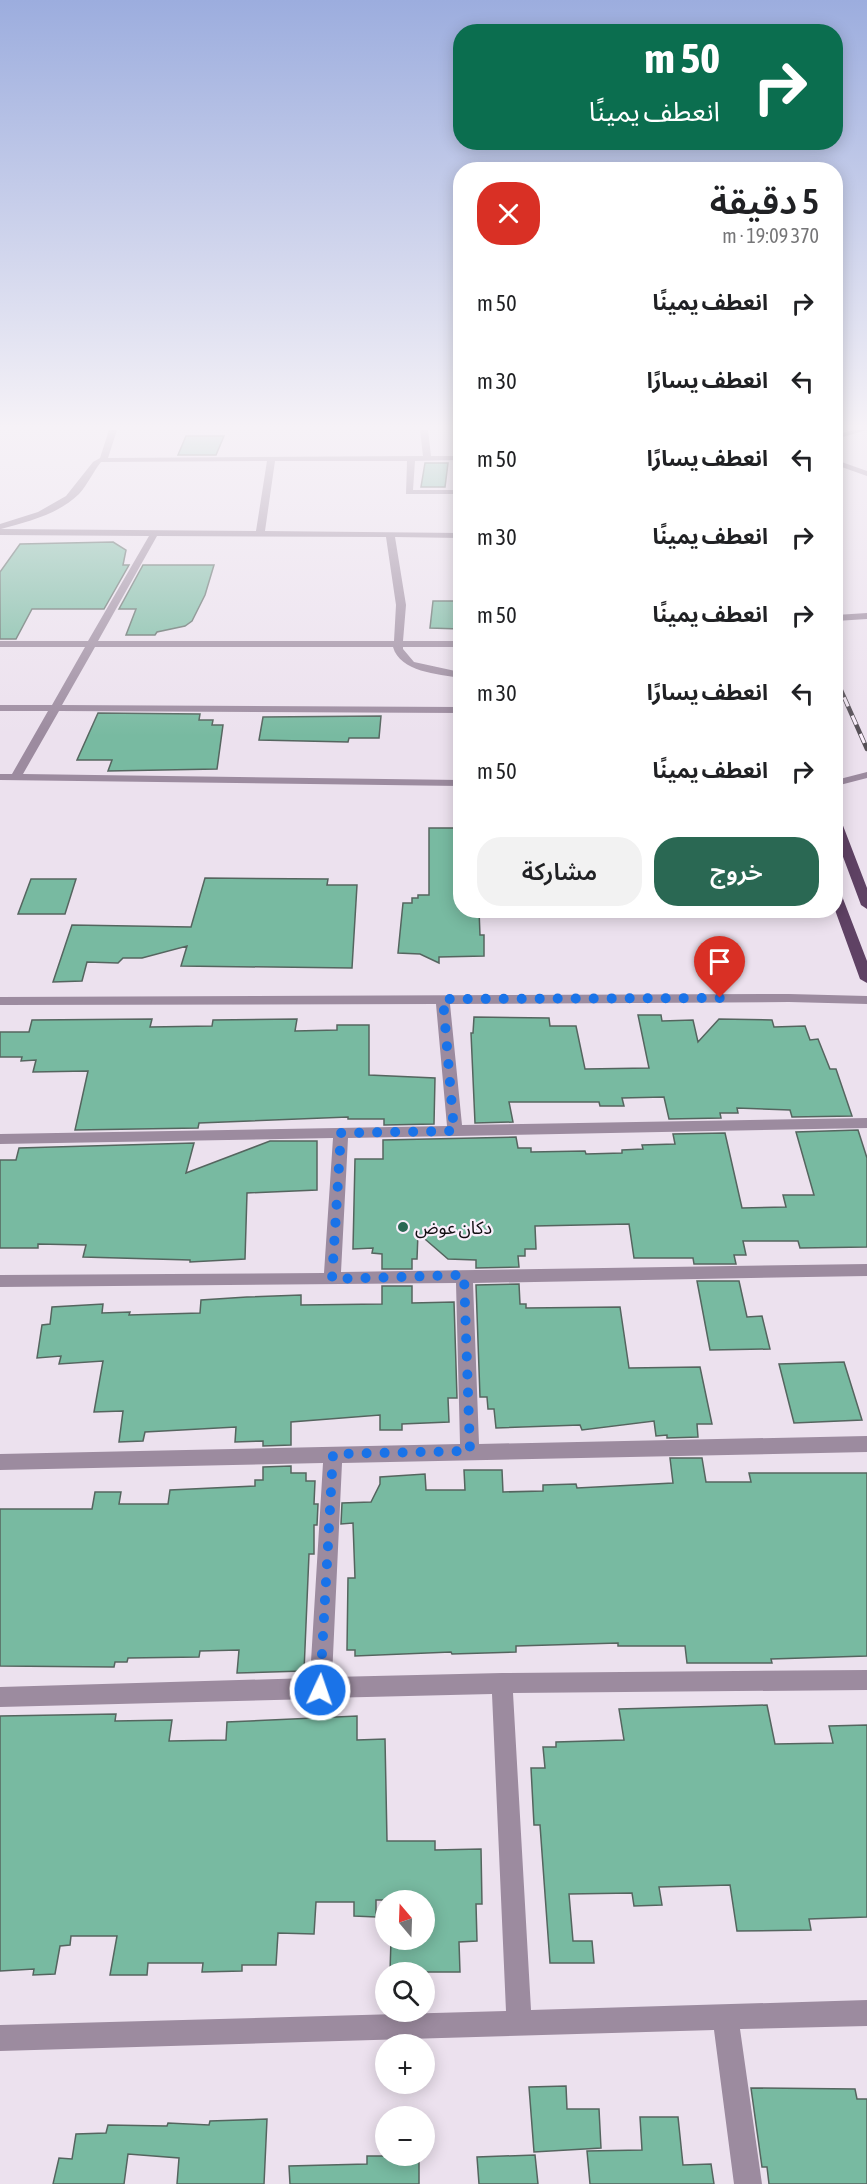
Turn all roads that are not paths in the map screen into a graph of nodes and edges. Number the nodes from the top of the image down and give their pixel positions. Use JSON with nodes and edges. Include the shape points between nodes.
{"nodes":[{"id":1,"x":0,"y":532,"type":"edge"},
{"id":2,"x":260,"y":532,"type":"edge"},
{"id":3,"x":154,"y":534,"type":"junction"},
{"id":4,"x":260,"y":535,"type":"junction"},
{"id":5,"x":390,"y":535,"type":"junction"},
{"id":6,"x":453,"y":535,"type":"edge"},
{"id":7,"x":867,"y":616,"type":"edge"},
{"id":8,"x":843,"y":618,"type":"edge"},
{"id":9,"x":0,"y":644,"type":"edge"},
{"id":10,"x":453,"y":644,"type":"edge"},
{"id":11,"x":92,"y":645,"type":"junction"},
{"id":12,"x":398,"y":645,"type":"junction"},
{"id":13,"x":453,"y":673,"type":"edge"},
{"id":14,"x":0,"y":708,"type":"edge"},
{"id":15,"x":55,"y":708,"type":"junction"},
{"id":16,"x":453,"y":710,"type":"edge"},
{"id":17,"x":867,"y":775,"type":"edge"},
{"id":18,"x":0,"y":777,"type":"edge"},
{"id":19,"x":16,"y":777,"type":"junction"},
{"id":20,"x":843,"y":781,"type":"edge"},
{"id":21,"x":453,"y":783,"type":"edge"},
{"id":22,"x":843,"y":842,"type":"edge"},
{"id":23,"x":867,"y":905,"type":"edge"},
{"id":24,"x":843,"y":915,"type":"edge"},
{"id":25,"x":867,"y":980,"type":"edge"},
{"id":26,"x":443,"y":999,"type":"junction"},
{"id":27,"x":867,"y":1000,"type":"edge"},
{"id":28,"x":0,"y":1001,"type":"edge"},
{"id":29,"x":867,"y":1123,"type":"edge"},
{"id":30,"x":454,"y":1131,"type":"junction"},
{"id":31,"x":341,"y":1133,"type":"junction"},
{"id":32,"x":0,"y":1139,"type":"edge"},
{"id":33,"x":867,"y":1270,"type":"edge"},
{"id":34,"x":464,"y":1275,"type":"junction"},
{"id":35,"x":332,"y":1279,"type":"junction"},
{"id":36,"x":0,"y":1281,"type":"edge"},
{"id":37,"x":867,"y":1444,"type":"edge"},
{"id":38,"x":470,"y":1451,"type":"junction"},
{"id":39,"x":333,"y":1454,"type":"junction"},
{"id":40,"x":0,"y":1462,"type":"edge"},
{"id":41,"x":867,"y":1680,"type":"edge"},
{"id":42,"x":502,"y":1683,"type":"junction"},
{"id":43,"x":320,"y":1690,"type":"junction"},
{"id":44,"x":0,"y":1697,"type":"edge"},
{"id":45,"x":867,"y":2013,"type":"edge"},
{"id":46,"x":725,"y":2017,"type":"junction"},
{"id":47,"x":519,"y":2024,"type":"junction"},
{"id":48,"x":0,"y":2038,"type":"edge"},
{"id":49,"x":748,"y":2184,"type":"edge"}],
"edges":[{"from":1,"to":3,"type":"street"},
{"from":2,"to":4,"type":"street"},
{"from":3,"to":4,"type":"street"},
{"from":3,"to":11,"type":"street"},
{"from":4,"to":5,"type":"street"},
{"from":5,"to":6,"type":"street"},
{"from":5,"to":12,"type":"street","via":[[401,605]]},
{"from":7,"to":8,"type":"street"},
{"from":9,"to":11,"type":"street"},
{"from":10,"to":12,"type":"street"},
{"from":11,"to":12,"type":"street"},
{"from":11,"to":15,"type":"street"},
{"from":12,"to":13,"type":"street","via":[[402,657],[411,664]]},
{"from":14,"to":15,"type":"street"},
{"from":15,"to":16,"type":"street"},
{"from":15,"to":19,"type":"street"},
{"from":17,"to":20,"type":"street"},
{"from":18,"to":19,"type":"street"},
{"from":19,"to":21,"type":"street"},
{"from":22,"to":23,"type":"main road"},
{"from":24,"to":25,"type":"main road"},
{"from":26,"to":27,"type":"street"},
{"from":26,"to":28,"type":"street"},
{"from":26,"to":30,"type":"street"},
{"from":29,"to":30,"type":"street"},
{"from":30,"to":31,"type":"street"},
{"from":31,"to":32,"type":"street"},
{"from":31,"to":35,"type":"street"},
{"from":33,"to":34,"type":"street"},
{"from":34,"to":35,"type":"street"},
{"from":34,"to":38,"type":"street"},
{"from":35,"to":36,"type":"street"},
{"from":37,"to":38,"type":"street"},
{"from":38,"to":39,"type":"street"},
{"from":39,"to":40,"type":"street"},
{"from":39,"to":43,"type":"street"},
{"from":41,"to":42,"type":"street"},
{"from":42,"to":43,"type":"street"},
{"from":42,"to":47,"type":"street"},
{"from":43,"to":44,"type":"street"},
{"from":45,"to":46,"type":"street"},
{"from":46,"to":47,"type":"street"},
{"from":46,"to":49,"type":"street"},
{"from":47,"to":48,"type":"street"}]}
